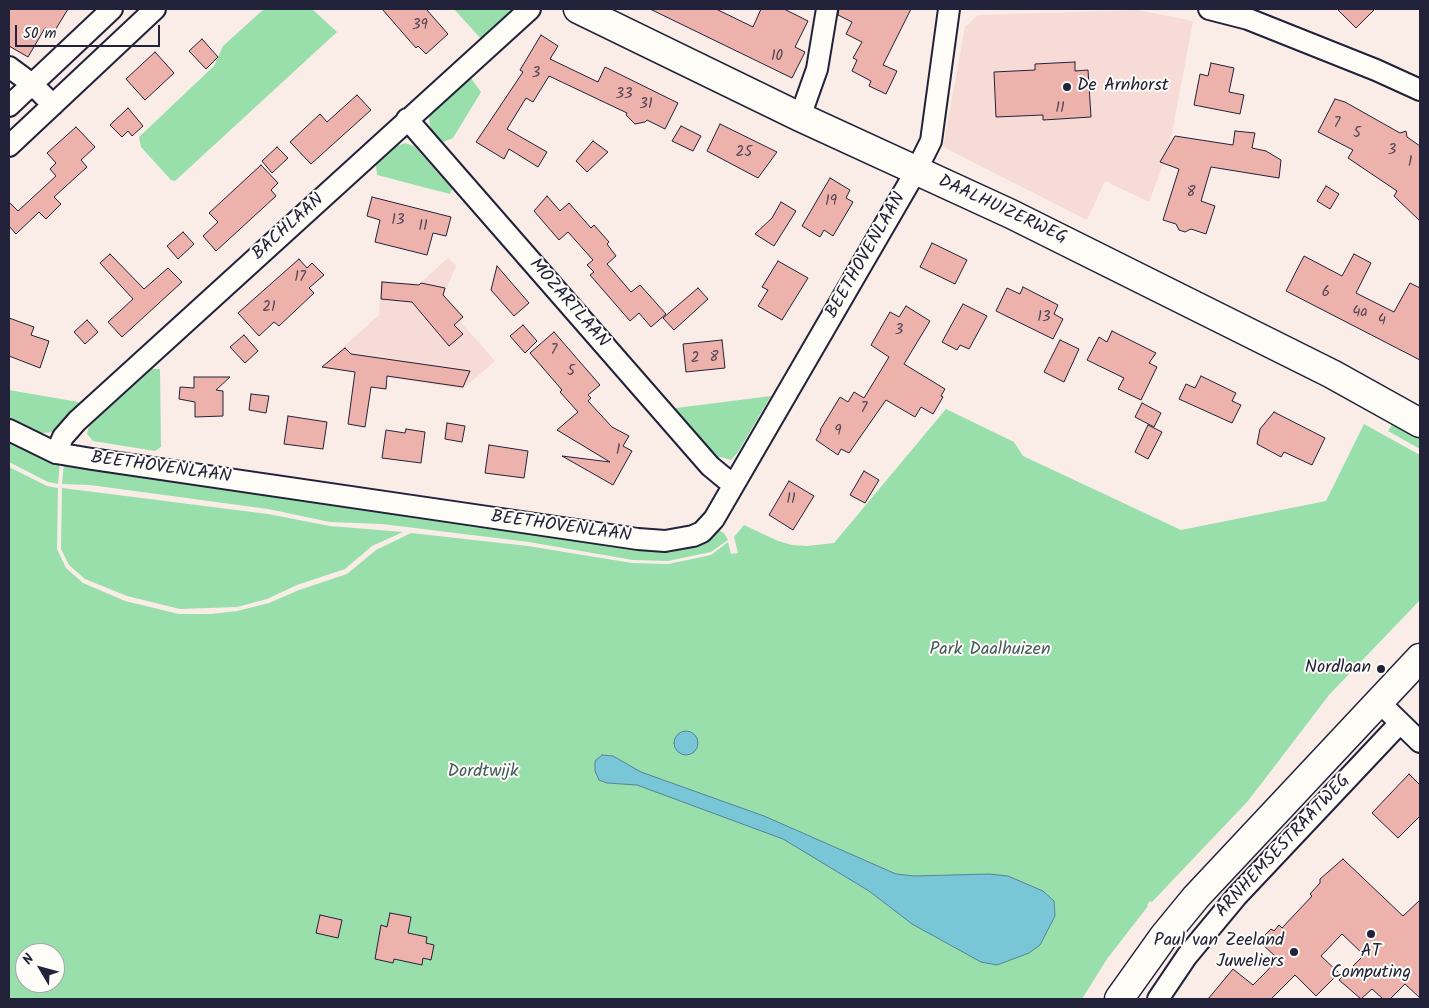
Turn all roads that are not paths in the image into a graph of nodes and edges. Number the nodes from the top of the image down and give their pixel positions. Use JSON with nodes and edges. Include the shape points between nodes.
{"nodes":[{"id":1,"x":112,"y":9,"type":"edge"},
{"id":2,"x":155,"y":9,"type":"edge"},
{"id":3,"x":530,"y":9,"type":"edge"},
{"id":4,"x":578,"y":9,"type":"edge"},
{"id":5,"x":827,"y":9,"type":"edge"},
{"id":6,"x":949,"y":9,"type":"edge"},
{"id":7,"x":1209,"y":9,"type":"edge"},
{"id":8,"x":9,"y":67,"type":"edge"},
{"id":9,"x":32,"y":84,"type":"junction"},
{"id":10,"x":1420,"y":90,"type":"edge"},
{"id":11,"x":53,"y":105,"type":"junction"},
{"id":12,"x":9,"y":106,"type":"edge"},
{"id":13,"x":800,"y":117,"type":"junction"},
{"id":14,"x":407,"y":119,"type":"junction"},
{"id":15,"x":9,"y":146,"type":"edge"},
{"id":16,"x":916,"y":171,"type":"junction"},
{"id":17,"x":1420,"y":423,"type":"edge"},
{"id":18,"x":9,"y":430,"type":"edge"},
{"id":19,"x":56,"y":453,"type":"junction"},
{"id":20,"x":733,"y":485,"type":"junction"},
{"id":21,"x":1420,"y":658,"type":"edge"},
{"id":22,"x":1380,"y":702,"type":"junction"},
{"id":23,"x":1400,"y":723,"type":"junction"},
{"id":24,"x":1420,"y":742,"type":"edge"},
{"id":25,"x":1119,"y":999,"type":"edge"},
{"id":26,"x":1158,"y":999,"type":"edge"}],
"edges":[{"from":1,"to":9,"type":"street"},
{"from":2,"to":11,"type":"street"},
{"from":3,"to":14,"type":"street","name":"BACHLAAN"},
{"from":4,"to":13,"type":"main road","name":"DAALHUIZERWEG"},
{"from":5,"to":13,"type":"street","via":[[817,69]]},
{"from":6,"to":16,"type":"street","name":"BEETHOVENLAAN","via":[[931,141]]},
{"from":7,"to":10,"type":"street","via":[[1248,19]]},
{"from":8,"to":9,"type":"street"},
{"from":9,"to":11,"type":"street"},
{"from":9,"to":12,"type":"street"},
{"from":11,"to":15,"type":"street"},
{"from":13,"to":16,"type":"main road","name":"DAALHUIZERWEG"},
{"from":14,"to":19,"type":"street","name":"BACHLAAN","via":[[77,421],[63,436]]},
{"from":14,"to":20,"type":"street","name":"MOZARTLAAN","via":[[710,466]]},
{"from":16,"to":17,"type":"main road","name":"DAALHUIZERWEG","via":[[1011,214],[1332,374]]},
{"from":16,"to":20,"type":"street","name":"BEETHOVENLAAN"},
{"from":18,"to":19,"type":"street","name":"BEETHOVENLAAN"},
{"from":19,"to":20,"type":"street","name":"BEETHOVENLAAN","via":[[656,540],[680,539],[702,532],[714,520]]},
{"from":21,"to":22,"type":"main road","name":"ARNHEMSESTRAATWEG"},
{"from":22,"to":23,"type":"street"},
{"from":22,"to":25,"type":"main road","name":"ARNHEMSESTRAATWEG","via":[[1196,897]]},
{"from":23,"to":24,"type":"street"},
{"from":23,"to":26,"type":"street","name":"ARNHEMSESTRAATWEG","via":[[1236,897]]}]}
